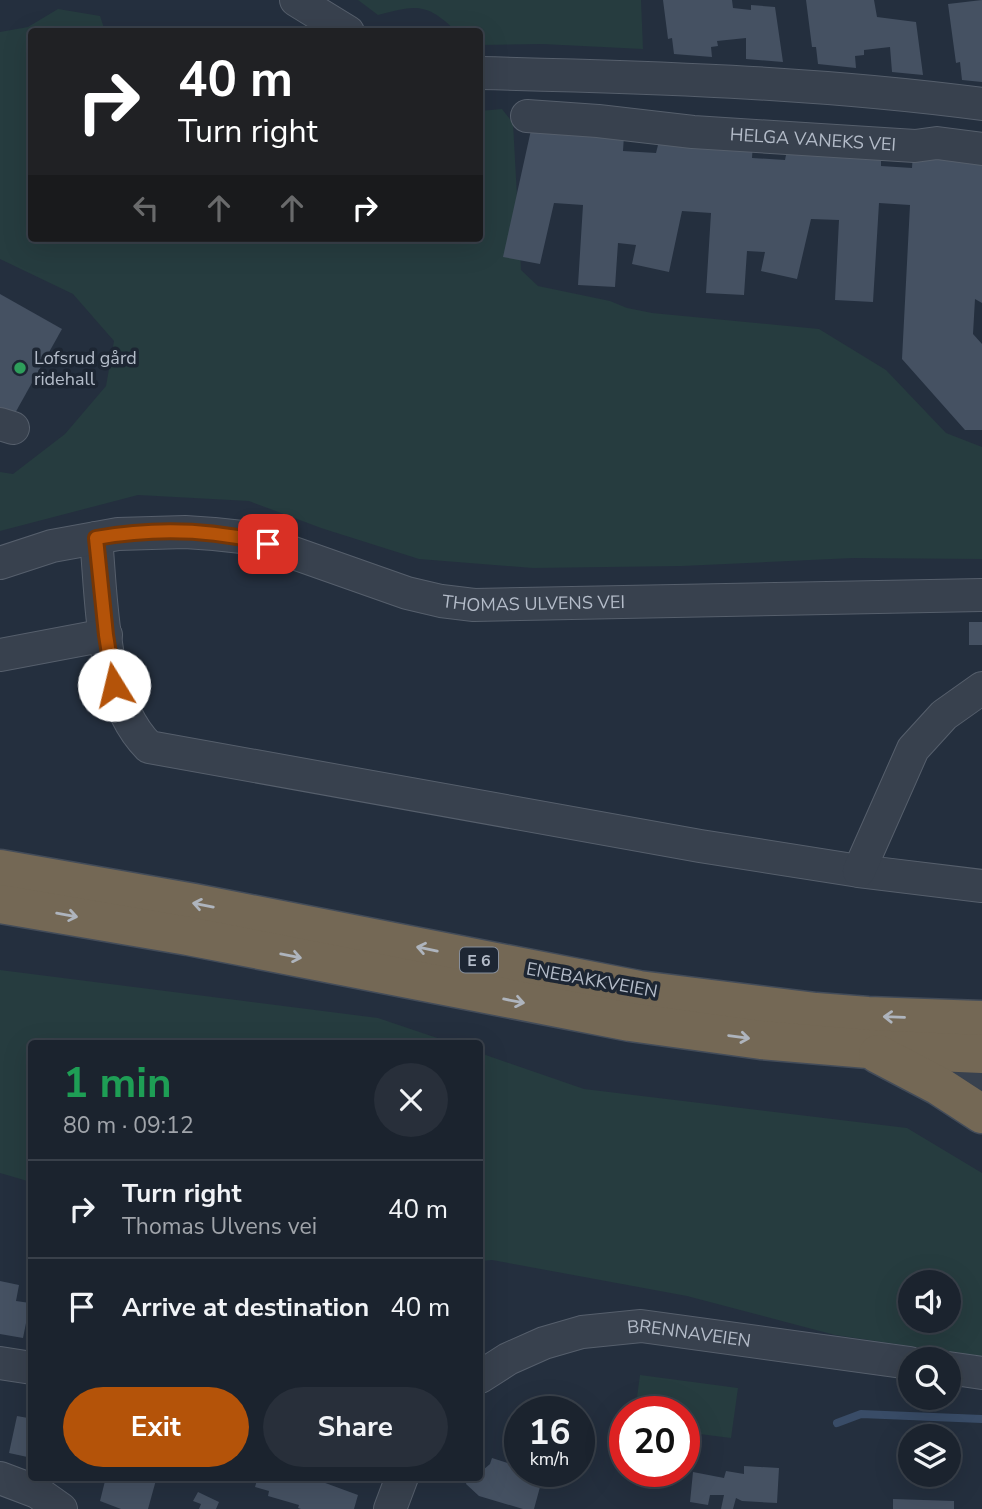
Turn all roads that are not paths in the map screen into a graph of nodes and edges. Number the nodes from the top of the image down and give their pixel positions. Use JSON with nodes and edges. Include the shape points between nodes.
{"nodes":[{"id":1,"x":296,"y":0,"type":"edge"},
{"id":2,"x":342,"y":28,"type":"edge"},
{"id":3,"x":483,"y":73,"type":"edge"},
{"id":4,"x":650,"y":77,"type":"junction"},
{"id":5,"x":982,"y":104,"type":"edge"},
{"id":6,"x":527,"y":116,"type":"dead end"},
{"id":7,"x":644,"y":127,"type":"junction"},
{"id":8,"x":982,"y":149,"type":"edge"},
{"id":9,"x":96,"y":538,"type":"junction"},
{"id":10,"x":0,"y":563,"type":"edge"},
{"id":11,"x":982,"y":595,"type":"edge"},
{"id":12,"x":106,"y":635,"type":"junction"},
{"id":13,"x":0,"y":655,"type":"edge"},
{"id":14,"x":982,"y":688,"type":"edge"},
{"id":15,"x":0,"y":869,"type":"edge"},
{"id":16,"x":859,"y":871,"type":"junction"},
{"id":17,"x":982,"y":886,"type":"edge"},
{"id":18,"x":0,"y":904,"type":"edge"},
{"id":19,"x":982,"y":1020,"type":"edge"},
{"id":20,"x":867,"y":1049,"type":"junction"},
{"id":21,"x":982,"y":1054,"type":"edge"},
{"id":22,"x":939,"y":1086,"type":"junction"},
{"id":23,"x":982,"y":1087,"type":"edge"},
{"id":24,"x":982,"y":1114,"type":"edge"},
{"id":25,"x":898,"y":1361,"type":"edge"},
{"id":26,"x":0,"y":1363,"type":"edge"},
{"id":27,"x":28,"y":1367,"type":"edge"},
{"id":28,"x":961,"y":1370,"type":"edge"},
{"id":29,"x":982,"y":1373,"type":"edge"},
{"id":30,"x":483,"y":1375,"type":"edge"},
{"id":31,"x":0,"y":1478,"type":"edge"},
{"id":32,"x":400,"y":1481,"type":"edge"},
{"id":33,"x":61,"y":1509,"type":"edge"},
{"id":34,"x":390,"y":1509,"type":"edge"}],
"edges":[{"from":1,"to":2,"type":"street"},
{"from":3,"to":4,"type":"street"},
{"from":4,"to":5,"type":"street","via":[[826,87]]},
{"from":4,"to":7,"type":"street"},
{"from":6,"to":7,"type":"street","name":"HELGA VANEKS VEI"},
{"from":7,"to":8,"type":"street","name":"HELGA VANEKS VEI"},
{"from":9,"to":10,"type":"street","name":"THOMAS ULVENS VEI"},
{"from":9,"to":11,"type":"street","name":"THOMAS ULVENS VEI","via":[[185,531],[242,537],[407,593],[474,605]]},
{"from":9,"to":12,"type":"street"},
{"from":12,"to":13,"type":"street"},
{"from":12,"to":16,"type":"street","via":[[123,711],[149,747]]},
{"from":14,"to":16,"type":"street","via":[[944,715],[913,749]]},
{"from":19,"to":15,"type":"highway","name":"ENEBAKKVEIEN","number":"E 6","one_way":true,"via":[[829,1013],[639,989]]},
{"from":16,"to":17,"type":"street"},
{"from":18,"to":20,"type":"highway","name":"ENEBAKKVEIEN","number":"E 6","one_way":true,"via":[[630,1022]]},
{"from":20,"to":21,"type":"highway","name":"ENEBAKKVEIEN","number":"E 6"},
{"from":20,"to":22,"type":"highway"},
{"from":22,"to":23,"type":"street"},
{"from":22,"to":24,"type":"highway"},
{"from":25,"to":30,"type":"street","name":"BRENNAVEIEN","via":[[641,1326],[582,1332],[544,1343]]},
{"from":26,"to":27,"type":"street"},
{"from":28,"to":29,"type":"street"},
{"from":31,"to":33,"type":"street","via":[[37,1492]]},
{"from":32,"to":34,"type":"street"}]}
